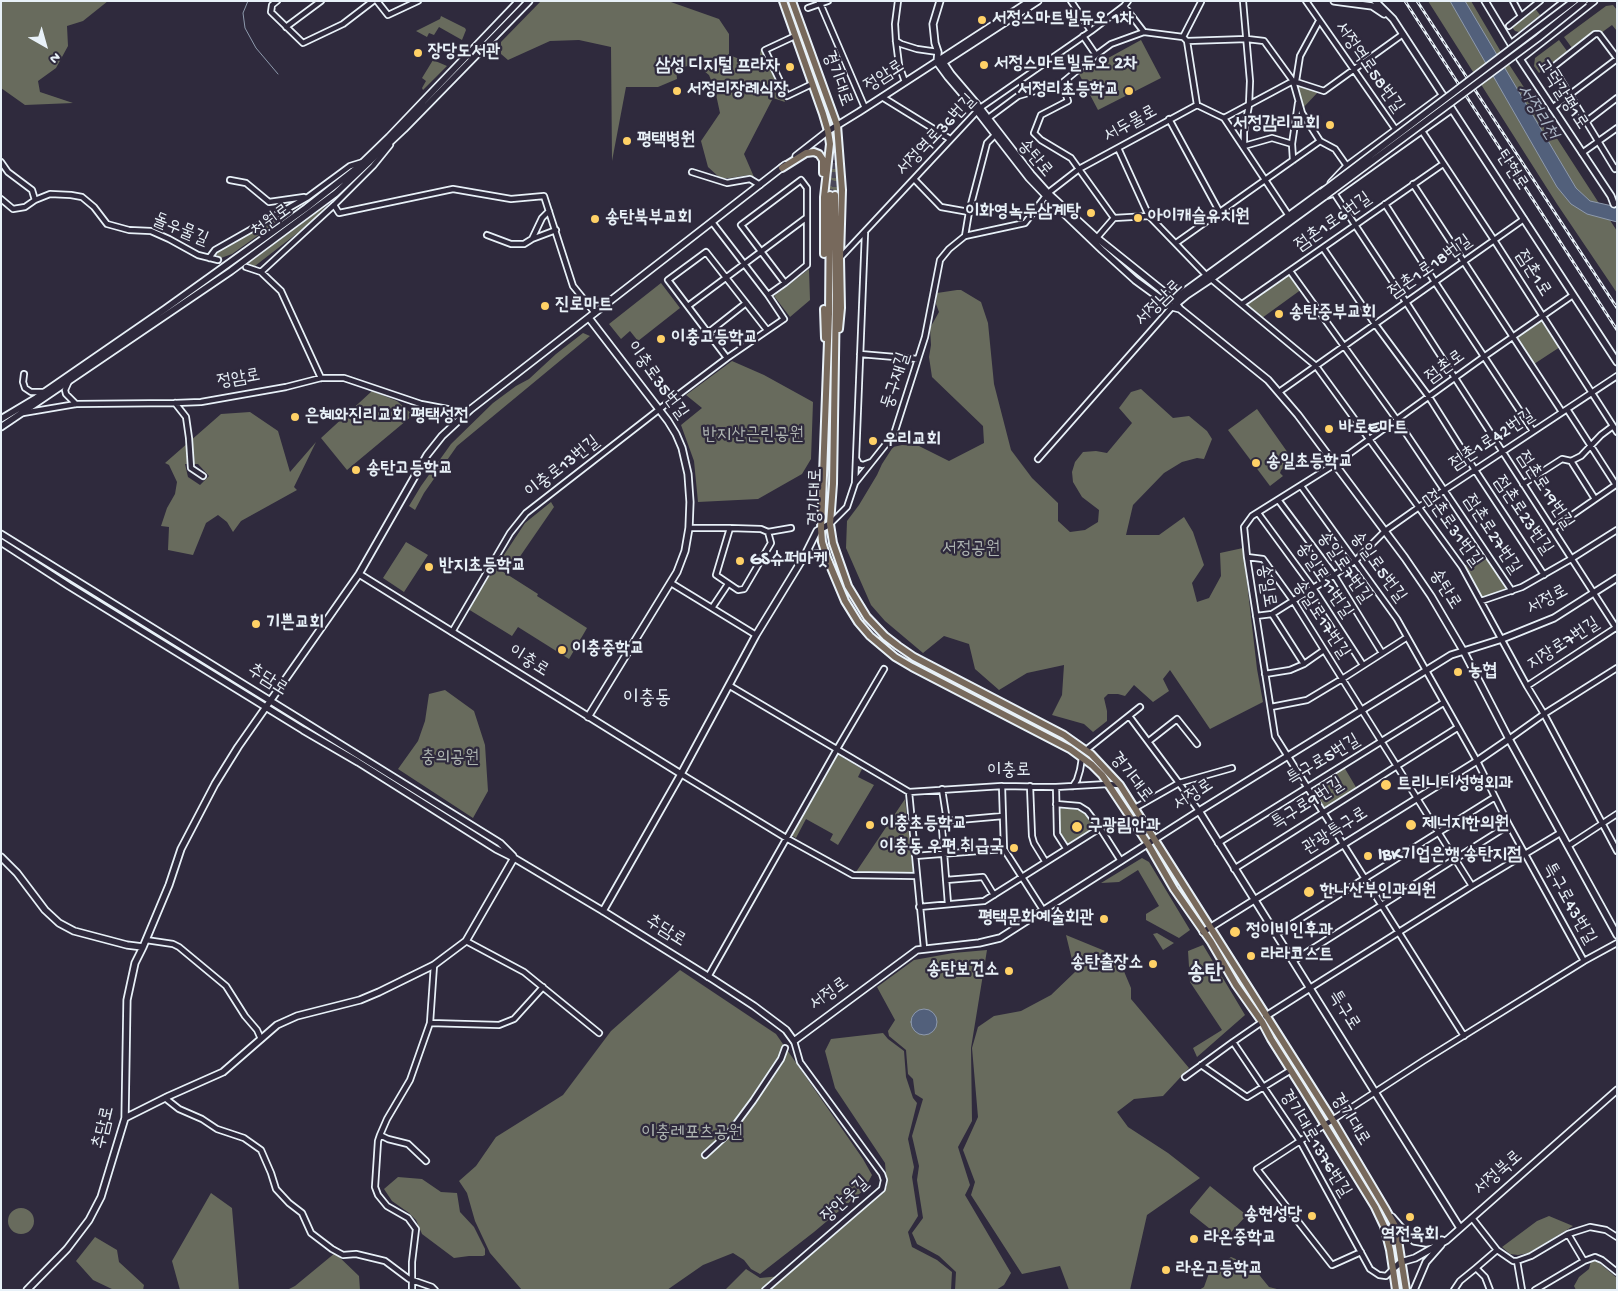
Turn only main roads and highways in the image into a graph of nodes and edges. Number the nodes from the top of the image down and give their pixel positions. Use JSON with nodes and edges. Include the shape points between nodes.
{"nodes":[{"id":1,"x":783,"y":1,"type":"edge"},
{"id":2,"x":792,"y":1,"type":"edge"},
{"id":3,"x":782,"y":168,"type":"road end"},
{"id":4,"x":830,"y":196,"type":"junction"},
{"id":5,"x":831,"y":349,"type":"junction"},
{"id":6,"x":1264,"y":1019,"type":"junction"},
{"id":7,"x":1396,"y":1290,"type":"edge"},
{"id":8,"x":1406,"y":1290,"type":"edge"}],
"edges":[{"from":1,"to":4,"type":"main road","name":"경기대로","via":[[828,131]]},
{"from":2,"to":5,"type":"main road","name":"경기대로","via":[[837,125],[842,190],[841,308],[838,335]]},
{"from":3,"to":4,"type":"main road","via":[[806,153],[819,154]]},
{"from":4,"to":5,"type":"main road","name":"경기대로","via":[[836,296]]},
{"from":4,"to":5,"type":"main road","name":"경기대로","via":[[824,333]]},
{"from":5,"to":6,"type":"main road","name":"경기대로","via":[[832,543],[848,586],[867,617],[885,636],[914,657],[1054,729],[1106,768],[1136,808]]},
{"from":5,"to":6,"type":"main road","name":"경기대로","via":[[822,483],[822,542],[845,601],[858,622],[884,648],[912,667],[1055,740],[1102,775],[1174,889]]},
{"from":6,"to":7,"type":"main road","name":"경기대로","via":[[1271,1039],[1378,1213],[1384,1226]]},
{"from":6,"to":8,"type":"main road","name":"경기대로","via":[[1332,1119],[1395,1226]]}]}
